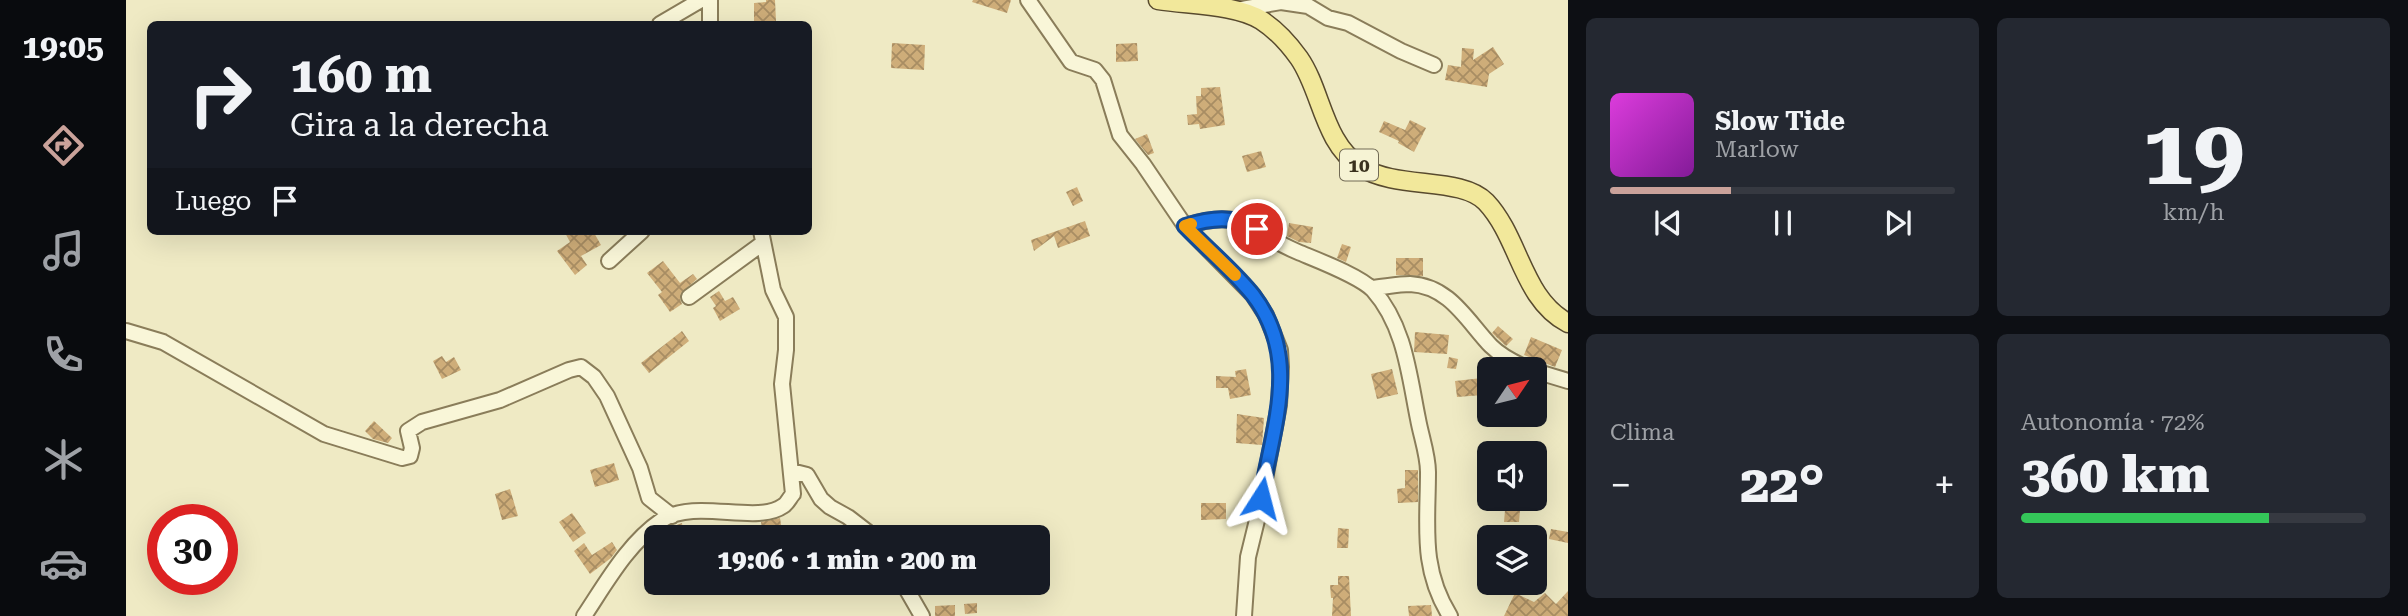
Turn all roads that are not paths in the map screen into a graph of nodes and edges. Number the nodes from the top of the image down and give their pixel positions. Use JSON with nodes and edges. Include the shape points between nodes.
{"nodes":[{"id":1,"x":701,"y":0,"type":"edge"},
{"id":2,"x":710,"y":0,"type":"edge"},
{"id":3,"x":1028,"y":0,"type":"edge"},
{"id":4,"x":1157,"y":0,"type":"edge"},
{"id":5,"x":1235,"y":10,"type":"junction"},
{"id":6,"x":665,"y":21,"type":"edge"},
{"id":7,"x":710,"y":21,"type":"edge"},
{"id":8,"x":1434,"y":65,"type":"dead end"},
{"id":9,"x":1185,"y":226,"type":"junction"},
{"id":10,"x":638,"y":235,"type":"edge"},
{"id":11,"x":762,"y":237,"type":"edge"},
{"id":12,"x":609,"y":261,"type":"dead end"},
{"id":13,"x":1372,"y":288,"type":"junction"},
{"id":14,"x":689,"y":297,"type":"dead end"},
{"id":15,"x":1568,"y":323,"type":"edge"},
{"id":16,"x":126,"y":331,"type":"edge"},
{"id":17,"x":1508,"y":357,"type":"edge"},
{"id":18,"x":1547,"y":375,"type":"edge"},
{"id":19,"x":1568,"y":381,"type":"edge"},
{"id":20,"x":791,"y":471,"type":"junction"},
{"id":21,"x":672,"y":516,"type":"junction"},
{"id":22,"x":858,"y":525,"type":"edge"},
{"id":23,"x":910,"y":595,"type":"edge"},
{"id":24,"x":584,"y":616,"type":"edge"},
{"id":25,"x":922,"y":616,"type":"edge"},
{"id":26,"x":1244,"y":616,"type":"edge"},
{"id":27,"x":1450,"y":616,"type":"edge"}],
"edges":[{"from":1,"to":6,"type":"street"},
{"from":2,"to":7,"type":"street"},
{"from":3,"to":9,"type":"street","via":[[1071,62],[1095,70],[1103,80],[1120,135]]},
{"from":4,"to":5,"type":"main road","number":"10"},
{"from":5,"to":8,"type":"street","via":[[1281,2],[1308,6]]},
{"from":5,"to":15,"type":"main road","number":"10","via":[[1260,19],[1300,59],[1326,122],[1359,166],[1381,178],[1470,190],[1486,202],[1536,295],[1552,315]]},
{"from":9,"to":13,"type":"street","via":[[1206,219],[1243,221]]},
{"from":9,"to":26,"type":"street","via":[[1253,295],[1280,350],[1279,405],[1248,557]]},
{"from":10,"to":12,"type":"street"},
{"from":11,"to":14,"type":"street"},
{"from":11,"to":20,"type":"street","via":[[773,290],[786,317],[782,384]]},
{"from":13,"to":17,"type":"street","via":[[1410,284],[1447,296],[1493,348]]},
{"from":13,"to":27,"type":"street","via":[[1404,346],[1428,468],[1426,550],[1441,602]]},
{"from":16,"to":21,"type":"street","via":[[163,342],[324,434],[402,458],[412,452],[408,431],[422,422],[500,400],[582,368],[607,396],[649,498]]},
{"from":18,"to":19,"type":"street"},
{"from":20,"to":21,"type":"street","via":[[793,494],[784,506],[765,512],[684,511]]},
{"from":20,"to":22,"type":"street","via":[[807,475],[830,508]]},
{"from":21,"to":24,"type":"street","via":[[631,549]]},
{"from":23,"to":25,"type":"street"}]}
